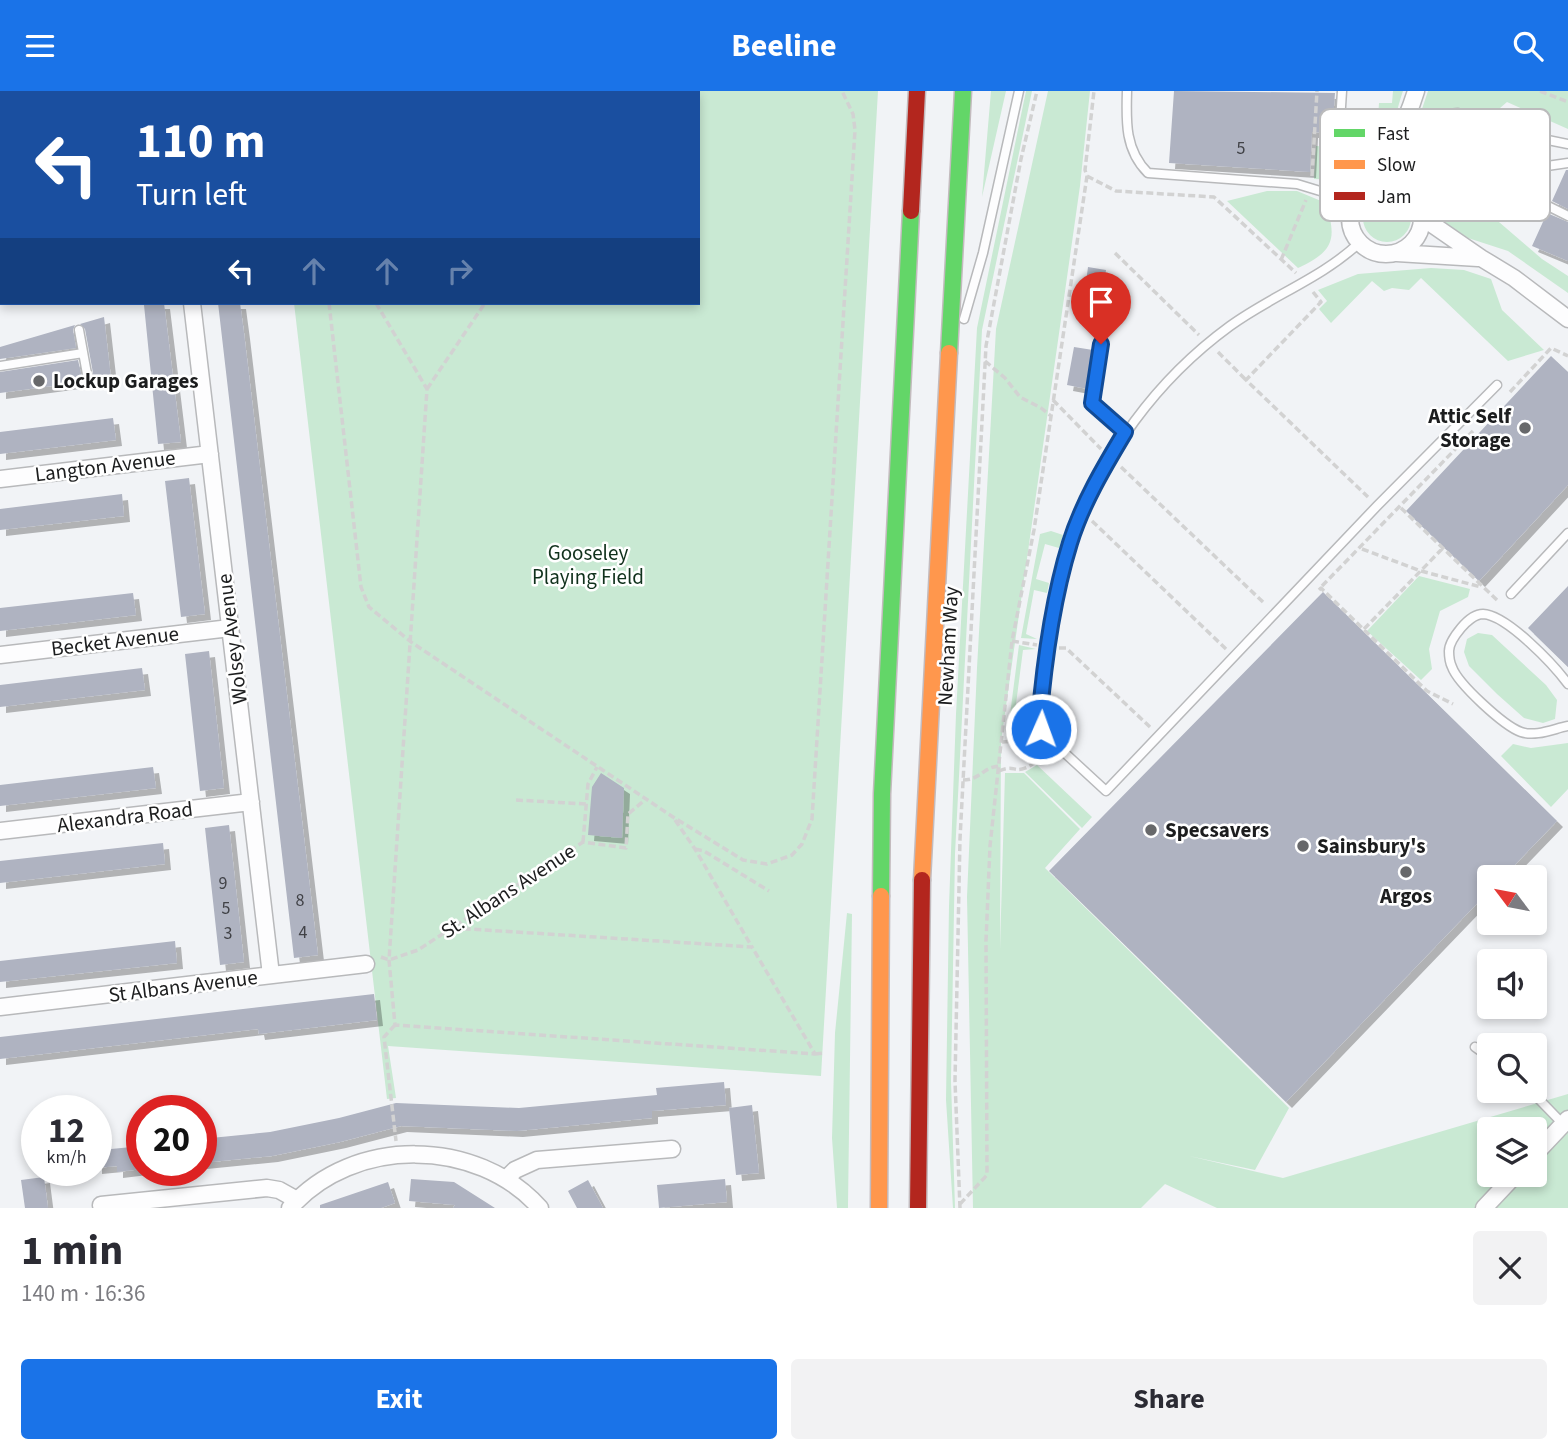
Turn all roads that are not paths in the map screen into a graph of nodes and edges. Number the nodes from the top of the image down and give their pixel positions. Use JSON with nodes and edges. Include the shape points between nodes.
{"nodes":[{"id":1,"x":918,"y":91,"type":"edge"},
{"id":2,"x":963,"y":91,"type":"edge"},
{"id":3,"x":1019,"y":91,"type":"edge"},
{"id":4,"x":1127,"y":91,"type":"edge"},
{"id":5,"x":1342,"y":91,"type":"edge"},
{"id":6,"x":1416,"y":91,"type":"edge"},
{"id":7,"x":1340,"y":109,"type":"edge"},
{"id":8,"x":1411,"y":109,"type":"edge"},
{"id":9,"x":1550,"y":141,"type":"edge"},
{"id":10,"x":1568,"y":144,"type":"edge"},
{"id":11,"x":1568,"y":163,"type":"edge"},
{"id":12,"x":1550,"y":166,"type":"edge"},
{"id":13,"x":1320,"y":191,"type":"edge"},
{"id":14,"x":1550,"y":207,"type":"edge"},
{"id":15,"x":1568,"y":216,"type":"edge"},
{"id":16,"x":1350,"y":221,"type":"edge"},
{"id":17,"x":1419,"y":221,"type":"edge"},
{"id":18,"x":1438,"y":221,"type":"edge"},
{"id":19,"x":1359,"y":243,"type":"junction"},
{"id":20,"x":1397,"y":253,"type":"junction"},
{"id":21,"x":1481,"y":258,"type":"junction"},
{"id":22,"x":192,"y":305,"type":"edge"},
{"id":23,"x":1567,"y":317,"type":"edge"},
{"id":24,"x":962,"y":326,"type":"dead end"},
{"id":25,"x":79,"y":330,"type":"dead end"},
{"id":26,"x":958,"y":338,"type":"dead end"},
{"id":27,"x":1101,"y":344,"type":"dead end"},
{"id":28,"x":83,"y":353,"type":"junction"},
{"id":29,"x":0,"y":366,"type":"edge"},
{"id":30,"x":86,"y":375,"type":"dead end"},
{"id":31,"x":948,"y":375,"type":"junction"},
{"id":32,"x":1497,"y":384,"type":"dead end"},
{"id":33,"x":1125,"y":432,"type":"junction"},
{"id":34,"x":210,"y":454,"type":"junction"},
{"id":35,"x":0,"y":479,"type":"edge"},
{"id":36,"x":1568,"y":533,"type":"edge"},
{"id":37,"x":1511,"y":593,"type":"dead end"},
{"id":38,"x":230,"y":628,"type":"junction"},
{"id":39,"x":0,"y":655,"type":"edge"},
{"id":40,"x":1568,"y":684,"type":"edge"},
{"id":41,"x":1568,"y":726,"type":"edge"},
{"id":42,"x":251,"y":802,"type":"junction"},
{"id":43,"x":0,"y":831,"type":"edge"},
{"id":44,"x":366,"y":964,"type":"road end"},
{"id":45,"x":271,"y":975,"type":"junction"},
{"id":46,"x":0,"y":1007,"type":"edge"},
{"id":47,"x":880,"y":1031,"type":"junction"},
{"id":48,"x":919,"y":1031,"type":"junction"},
{"id":49,"x":1545,"y":1103,"type":"edge"},
{"id":50,"x":1566,"y":1122,"type":"edge"},
{"id":51,"x":1547,"y":1142,"type":"edge"},
{"id":52,"x":864,"y":1146,"type":"dead end"},
{"id":53,"x":672,"y":1149,"type":"dead end"},
{"id":54,"x":934,"y":1161,"type":"dead end"},
{"id":55,"x":506,"y":1179,"type":"junction"},
{"id":56,"x":1504,"y":1187,"type":"edge"},
{"id":57,"x":294,"y":1204,"type":"edge"},
{"id":58,"x":101,"y":1205,"type":"dead end"},
{"id":59,"x":540,"y":1208,"type":"edge"},
{"id":60,"x":879,"y":1208,"type":"edge"},
{"id":61,"x":918,"y":1208,"type":"edge"},
{"id":62,"x":1484,"y":1208,"type":"edge"}],
"edges":[{"from":1,"to":47,"type":"highway","via":[[882,794]]},
{"from":2,"to":31,"type":"highway","name":"Newham Way"},
{"from":3,"to":24,"type":"lane"},
{"from":4,"to":13,"type":"lane","via":[[1131,150],[1148,173],[1297,184]]},
{"from":5,"to":7,"type":"lane"},
{"from":6,"to":8,"type":"street"},
{"from":9,"to":10,"type":"lane"},
{"from":11,"to":12,"type":"lane"},
{"from":14,"to":15,"type":"lane"},
{"from":16,"to":19,"type":"street"},
{"from":17,"to":20,"type":"street","via":[[1420,233],[1414,242]]},
{"from":18,"to":21,"type":"street"},
{"from":19,"to":20,"type":"street","via":[[1377,253]]},
{"from":19,"to":33,"type":"lane","via":[[1229,326],[1155,394]]},
{"from":20,"to":21,"type":"street"},
{"from":21,"to":23,"type":"street"},
{"from":22,"to":34,"type":"street","name":"Wolsey Avenue"},
{"from":25,"to":28,"type":"lane"},
{"from":26,"to":31,"type":"lane","name":"Newham Way"},
{"from":27,"to":33,"type":"lane","via":[[1092,403]]},
{"from":28,"to":29,"type":"lane"},
{"from":28,"to":30,"type":"lane"},
{"from":31,"to":48,"type":"highway","name":"Newham Way","via":[[924,824]]},
{"from":32,"to":33,"type":"lane","via":[[1106,791],[1041,729],[1040,712],[1047,646],[1070,542],[1096,481]]},
{"from":34,"to":35,"type":"street","name":"Langton Avenue"},
{"from":34,"to":38,"type":"street","name":"Wolsey Avenue"},
{"from":36,"to":37,"type":"lane"},
{"from":38,"to":39,"type":"street","name":"Becket Avenue"},
{"from":38,"to":42,"type":"street","name":"Wolsey Avenue"},
{"from":40,"to":41,"type":"lane","via":[[1498,618],[1481,614],[1466,621],[1449,650],[1452,668],[1502,720],[1521,732],[1537,734]]},
{"from":42,"to":43,"type":"street","name":"Alexandra Road"},
{"from":42,"to":45,"type":"street","name":"Wolsey Avenue"},
{"from":44,"to":45,"type":"street","name":"St Albans Avenue"},
{"from":45,"to":46,"type":"street","name":"St Albans Avenue"},
{"from":47,"to":52,"type":"highway"},
{"from":47,"to":60,"type":"highway"},
{"from":48,"to":54,"type":"highway"},
{"from":48,"to":61,"type":"highway","name":"Newham Way"},
{"from":49,"to":50,"type":"lane"},
{"from":50,"to":51,"type":"street"},
{"from":53,"to":55,"type":"street","via":[[537,1160]]},
{"from":55,"to":57,"type":"street","via":[[472,1163],[436,1155],[398,1154],[361,1162],[327,1178]]},
{"from":55,"to":59,"type":"street"},
{"from":56,"to":62,"type":"street"},
{"from":57,"to":58,"type":"street","via":[[279,1190],[267,1188]]}]}
